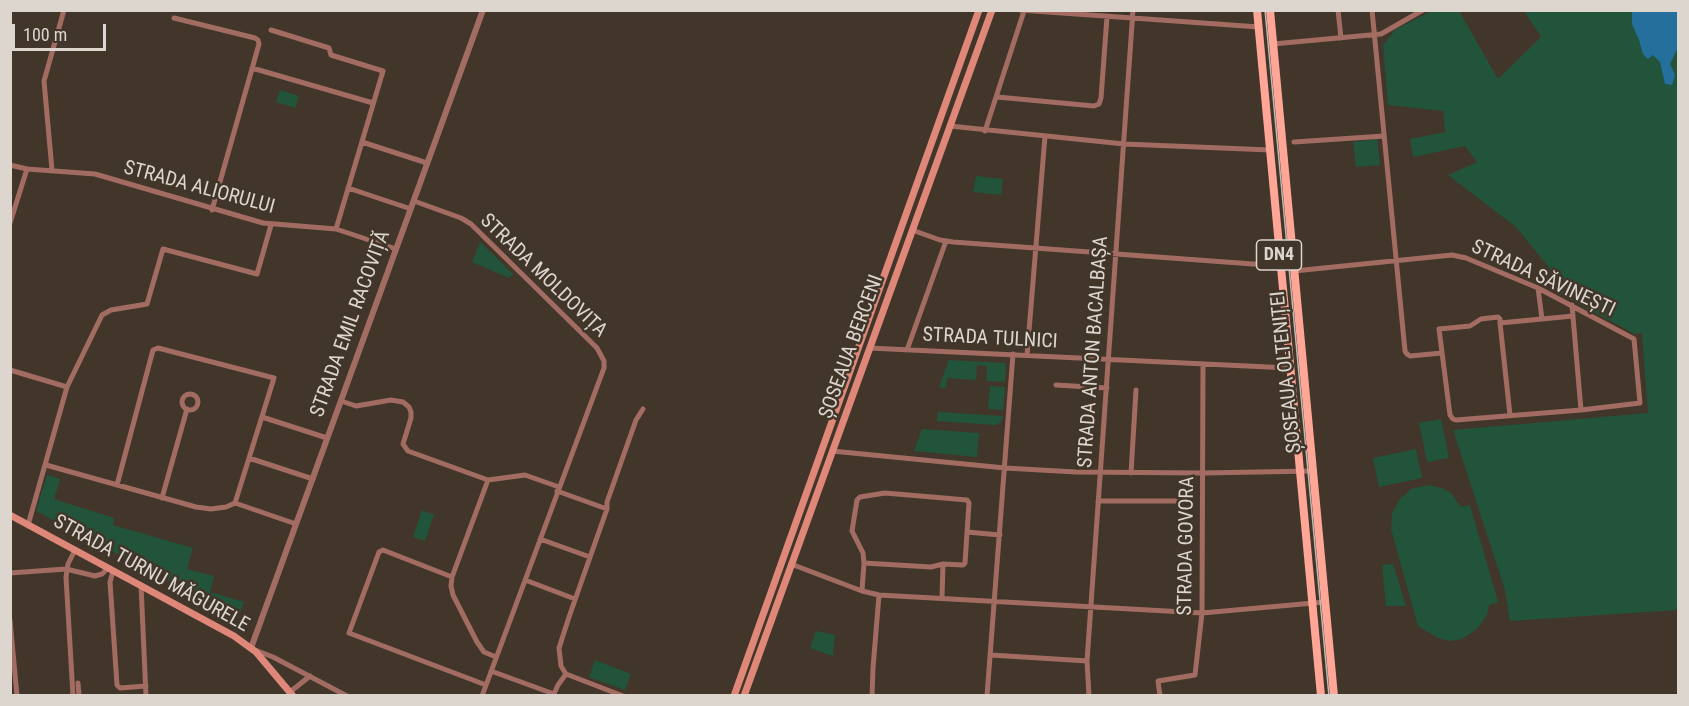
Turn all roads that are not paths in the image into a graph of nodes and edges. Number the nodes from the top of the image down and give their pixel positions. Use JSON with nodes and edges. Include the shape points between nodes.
{"nodes":[{"id":1,"x":64,"y":10,"type":"edge"},
{"id":2,"x":483,"y":10,"type":"edge"},
{"id":3,"x":979,"y":10,"type":"edge"},
{"id":4,"x":992,"y":10,"type":"edge"},
{"id":5,"x":1134,"y":10,"type":"edge"},
{"id":6,"x":1257,"y":10,"type":"edge"},
{"id":7,"x":1270,"y":10,"type":"edge"},
{"id":8,"x":1338,"y":10,"type":"edge"},
{"id":9,"x":1372,"y":10,"type":"edge"},
{"id":10,"x":1423,"y":10,"type":"edge"},
{"id":11,"x":1022,"y":11,"type":"edge"},
{"id":12,"x":1107,"y":17,"type":"junction"},
{"id":13,"x":174,"y":18,"type":"dead end"},
{"id":14,"x":1133,"y":19,"type":"junction"},
{"id":15,"x":1258,"y":27,"type":"junction"},
{"id":16,"x":271,"y":30,"type":"dead end"},
{"id":17,"x":1374,"y":35,"type":"junction"},
{"id":18,"x":1341,"y":38,"type":"junction"},
{"id":19,"x":1273,"y":44,"type":"junction"},
{"id":20,"x":252,"y":68,"type":"junction"},
{"id":21,"x":997,"y":97,"type":"junction"},
{"id":22,"x":373,"y":103,"type":"junction"},
{"id":23,"x":950,"y":126,"type":"junction"},
{"id":24,"x":985,"y":130,"type":"junction"},
{"id":25,"x":1046,"y":136,"type":"junction"},
{"id":26,"x":1384,"y":136,"type":"junction"},
{"id":27,"x":362,"y":142,"type":"junction"},
{"id":28,"x":1294,"y":142,"type":"dead end"},
{"id":29,"x":1124,"y":144,"type":"junction"},
{"id":30,"x":929,"y":150,"type":"junction"},
{"id":31,"x":1270,"y":150,"type":"junction"},
{"id":32,"x":940,"y":154,"type":"junction"},
{"id":33,"x":427,"y":163,"type":"junction"},
{"id":34,"x":10,"y":165,"type":"edge"},
{"id":35,"x":27,"y":169,"type":"junction"},
{"id":36,"x":52,"y":170,"type":"junction"},
{"id":37,"x":348,"y":188,"type":"junction"},
{"id":38,"x":414,"y":201,"type":"junction"},
{"id":39,"x":411,"y":209,"type":"junction"},
{"id":40,"x":212,"y":210,"type":"junction"},
{"id":41,"x":10,"y":223,"type":"edge"},
{"id":42,"x":272,"y":225,"type":"junction"},
{"id":43,"x":336,"y":229,"type":"junction"},
{"id":44,"x":912,"y":230,"type":"junction"},
{"id":45,"x":946,"y":241,"type":"junction"},
{"id":46,"x":1036,"y":248,"type":"junction"},
{"id":47,"x":396,"y":249,"type":"junction"},
{"id":48,"x":1117,"y":253,"type":"junction"},
{"id":49,"x":891,"y":258,"type":"junction"},
{"id":50,"x":1396,"y":261,"type":"junction"},
{"id":51,"x":901,"y":262,"type":"junction"},
{"id":52,"x":1281,"y":266,"type":"junction"},
{"id":53,"x":1294,"y":271,"type":"junction"},
{"id":54,"x":1538,"y":288,"type":"junction"},
{"id":55,"x":1572,"y":305,"type":"junction"},
{"id":56,"x":1573,"y":316,"type":"junction"},
{"id":57,"x":1542,"y":319,"type":"junction"},
{"id":58,"x":1500,"y":323,"type":"junction"},
{"id":59,"x":869,"y":348,"type":"junction"},
{"id":60,"x":907,"y":350,"type":"junction"},
{"id":61,"x":1442,"y":352,"type":"junction"},
{"id":62,"x":1013,"y":354,"type":"junction"},
{"id":63,"x":1027,"y":355,"type":"junction"},
{"id":64,"x":1109,"y":360,"type":"junction"},
{"id":65,"x":1203,"y":364,"type":"junction"},
{"id":66,"x":1289,"y":368,"type":"junction"},
{"id":67,"x":10,"y":370,"type":"edge"},
{"id":68,"x":1056,"y":386,"type":"dead end"},
{"id":69,"x":67,"y":387,"type":"junction"},
{"id":70,"x":1107,"y":388,"type":"junction"},
{"id":71,"x":1136,"y":390,"type":"dead end"},
{"id":72,"x":341,"y":401,"type":"junction"},
{"id":73,"x":187,"y":409,"type":"dead end"},
{"id":74,"x":643,"y":410,"type":"dead end"},
{"id":75,"x":1581,"y":410,"type":"junction"},
{"id":76,"x":1510,"y":415,"type":"junction"},
{"id":77,"x":262,"y":417,"type":"junction"},
{"id":78,"x":327,"y":438,"type":"junction"},
{"id":79,"x":832,"y":451,"type":"junction"},
{"id":80,"x":249,"y":458,"type":"junction"},
{"id":81,"x":46,"y":465,"type":"junction"},
{"id":82,"x":1005,"y":468,"type":"junction"},
{"id":83,"x":1314,"y":471,"type":"junction"},
{"id":84,"x":1100,"y":472,"type":"junction"},
{"id":85,"x":1299,"y":472,"type":"junction"},
{"id":86,"x":1131,"y":473,"type":"junction"},
{"id":87,"x":1203,"y":473,"type":"junction"},
{"id":88,"x":313,"y":479,"type":"junction"},
{"id":89,"x":488,"y":480,"type":"junction"},
{"id":90,"x":117,"y":485,"type":"junction"},
{"id":91,"x":558,"y":489,"type":"junction"},
{"id":92,"x":162,"y":498,"type":"junction"},
{"id":93,"x":805,"y":498,"type":"junction"},
{"id":94,"x":814,"y":501,"type":"junction"},
{"id":95,"x":1098,"y":501,"type":"junction"},
{"id":96,"x":1178,"y":501,"type":"dead end"},
{"id":97,"x":235,"y":503,"type":"junction"},
{"id":98,"x":607,"y":509,"type":"junction"},
{"id":99,"x":10,"y":516,"type":"edge"},
{"id":100,"x":296,"y":524,"type":"junction"},
{"id":101,"x":28,"y":525,"type":"junction"},
{"id":102,"x":968,"y":532,"type":"junction"},
{"id":103,"x":1000,"y":535,"type":"junction"},
{"id":104,"x":540,"y":539,"type":"junction"},
{"id":105,"x":75,"y":550,"type":"junction"},
{"id":106,"x":590,"y":557,"type":"junction"},
{"id":107,"x":864,"y":563,"type":"junction"},
{"id":108,"x":792,"y":564,"type":"junction"},
{"id":109,"x":943,"y":564,"type":"junction"},
{"id":110,"x":66,"y":569,"type":"junction"},
{"id":111,"x":111,"y":569,"type":"junction"},
{"id":112,"x":10,"y":573,"type":"edge"},
{"id":113,"x":453,"y":577,"type":"junction"},
{"id":114,"x":525,"y":580,"type":"junction"},
{"id":115,"x":141,"y":585,"type":"junction"},
{"id":116,"x":862,"y":591,"type":"junction"},
{"id":117,"x":879,"y":595,"type":"junction"},
{"id":118,"x":942,"y":598,"type":"junction"},
{"id":119,"x":575,"y":599,"type":"junction"},
{"id":120,"x":995,"y":601,"type":"junction"},
{"id":121,"x":1325,"y":602,"type":"junction"},
{"id":122,"x":1312,"y":603,"type":"junction"},
{"id":123,"x":1091,"y":607,"type":"junction"},
{"id":124,"x":1202,"y":613,"type":"junction"},
{"id":125,"x":10,"y":620,"type":"edge"},
{"id":126,"x":251,"y":648,"type":"junction"},
{"id":127,"x":991,"y":655,"type":"junction"},
{"id":128,"x":496,"y":657,"type":"junction"},
{"id":129,"x":1087,"y":662,"type":"junction"},
{"id":130,"x":491,"y":671,"type":"junction"},
{"id":131,"x":566,"y":675,"type":"junction"},
{"id":132,"x":310,"y":676,"type":"junction"},
{"id":133,"x":78,"y":683,"type":"dead end"},
{"id":134,"x":146,"y":686,"type":"junction"},
{"id":135,"x":486,"y":686,"type":"junction"},
{"id":136,"x":291,"y":694,"type":"edge"},
{"id":137,"x":554,"y":695,"type":"edge"},
{"id":138,"x":17,"y":696,"type":"edge"},
{"id":139,"x":73,"y":696,"type":"edge"},
{"id":140,"x":79,"y":696,"type":"edge"},
{"id":141,"x":146,"y":696,"type":"edge"},
{"id":142,"x":347,"y":696,"type":"edge"},
{"id":143,"x":482,"y":696,"type":"edge"},
{"id":144,"x":623,"y":696,"type":"edge"},
{"id":145,"x":734,"y":696,"type":"edge"},
{"id":146,"x":744,"y":696,"type":"edge"},
{"id":147,"x":872,"y":696,"type":"edge"},
{"id":148,"x":987,"y":696,"type":"edge"},
{"id":149,"x":1089,"y":696,"type":"edge"},
{"id":150,"x":1160,"y":696,"type":"edge"},
{"id":151,"x":1321,"y":696,"type":"edge"},
{"id":152,"x":1334,"y":696,"type":"edge"}],
"edges":[{"from":1,"to":36,"type":"street","via":[[44,81]]},
{"from":2,"to":33,"type":"street","name":"STRADA EMIL RACOVIȚĂ"},
{"from":3,"to":30,"type":"main road","name":"ȘOSEAUA BERCENI"},
{"from":4,"to":23,"type":"main road","name":"ȘOSEAUA BERCENI"},
{"from":5,"to":14,"type":"street","name":"STRADA ANTON BACALBAȘA"},
{"from":6,"to":15,"type":"main road","name":"ȘOSEAUA OLTENIȚEI","number":"DN4"},
{"from":7,"to":19,"type":"main road","name":"ȘOSEAUA OLTENIȚEI","number":"DN4"},
{"from":8,"to":18,"type":"street"},
{"from":9,"to":17,"type":"street"},
{"from":10,"to":17,"type":"street","via":[[1387,32]]},
{"from":11,"to":12,"type":"street"},
{"from":11,"to":21,"type":"street"},
{"from":12,"to":14,"type":"street"},
{"from":12,"to":21,"type":"street","via":[[1099,104]]},
{"from":13,"to":20,"type":"street","via":[[255,38],[259,44]]},
{"from":14,"to":15,"type":"street"},
{"from":14,"to":29,"type":"street","name":"STRADA ANTON BACALBAȘA"},
{"from":15,"to":31,"type":"main road","name":"ȘOSEAUA OLTENIȚEI","number":"DN4"},
{"from":16,"to":22,"type":"street","via":[[329,48],[331,55],[383,71]]},
{"from":17,"to":18,"type":"street"},
{"from":17,"to":26,"type":"street"},
{"from":18,"to":19,"type":"street"},
{"from":19,"to":53,"type":"main road","name":"ȘOSEAUA OLTENIȚEI","number":"DN4"},
{"from":20,"to":22,"type":"street"},
{"from":20,"to":40,"type":"street"},
{"from":21,"to":24,"type":"street"},
{"from":22,"to":27,"type":"street"},
{"from":23,"to":24,"type":"street"},
{"from":23,"to":32,"type":"main road","name":"ȘOSEAUA BERCENI"},
{"from":24,"to":25,"type":"street"},
{"from":25,"to":29,"type":"street"},
{"from":25,"to":46,"type":"street"},
{"from":26,"to":28,"type":"street"},
{"from":26,"to":50,"type":"street"},
{"from":27,"to":33,"type":"street"},
{"from":27,"to":37,"type":"street"},
{"from":29,"to":31,"type":"street"},
{"from":29,"to":48,"type":"street","name":"STRADA ANTON BACALBAȘA"},
{"from":30,"to":32,"type":"main road"},
{"from":30,"to":49,"type":"main road","name":"ȘOSEAUA BERCENI"},
{"from":31,"to":52,"type":"main road","name":"ȘOSEAUA OLTENIȚEI","number":"DN4"},
{"from":32,"to":44,"type":"main road","name":"ȘOSEAUA BERCENI"},
{"from":33,"to":38,"type":"street","name":"STRADA EMIL RACOVIȚĂ"},
{"from":34,"to":35,"type":"street","name":"STRADA ALIORULUI"},
{"from":35,"to":36,"type":"street","name":"STRADA ALIORULUI"},
{"from":35,"to":41,"type":"street"},
{"from":36,"to":40,"type":"street","name":"STRADA ALIORULUI","via":[[95,174]]},
{"from":37,"to":39,"type":"street"},
{"from":37,"to":43,"type":"street"},
{"from":38,"to":39,"type":"street","name":"STRADA EMIL RACOVIȚĂ"},
{"from":38,"to":91,"type":"street","name":"STRADA MOLDOVIȚA","via":[[468,222],[603,357],[604,368]]},
{"from":39,"to":47,"type":"street","name":"STRADA EMIL RACOVIȚĂ"},
{"from":40,"to":42,"type":"street","name":"STRADA ALIORULUI"},
{"from":42,"to":43,"type":"street","name":"STRADA ALIORULUI"},
{"from":42,"to":69,"type":"street","via":[[257,274],[163,249],[147,304],[102,315]]},
{"from":43,"to":47,"type":"street","name":"STRADA ALIORULUI"},
{"from":44,"to":45,"type":"street"},
{"from":44,"to":51,"type":"main road","name":"ȘOSEAUA BERCENI"},
{"from":45,"to":46,"type":"street"},
{"from":45,"to":60,"type":"street"},
{"from":46,"to":48,"type":"street"},
{"from":46,"to":63,"type":"street"},
{"from":47,"to":72,"type":"street","name":"STRADA EMIL RACOVIȚĂ"},
{"from":48,"to":52,"type":"street"},
{"from":48,"to":64,"type":"street","name":"STRADA ANTON BACALBAȘA"},
{"from":49,"to":51,"type":"main road"},
{"from":49,"to":93,"type":"main road","name":"ȘOSEAUA BERCENI"},
{"from":50,"to":53,"type":"street","name":"STRADA SĂVINEȘTI"},
{"from":50,"to":54,"type":"street","name":"STRADA SĂVINEȘTI","via":[[1461,256]]},
{"from":50,"to":61,"type":"street","via":[[1407,354]]},
{"from":51,"to":59,"type":"main road","name":"ȘOSEAUA BERCENI"},
{"from":52,"to":66,"type":"main road","name":"ȘOSEAUA OLTENIȚEI","number":"DN4"},
{"from":53,"to":83,"type":"main road","name":"ȘOSEAUA OLTENIȚEI"},
{"from":54,"to":55,"type":"street","name":"STRADA SĂVINEȘTI"},
{"from":54,"to":57,"type":"street"},
{"from":55,"to":56,"type":"street"},
{"from":55,"to":75,"type":"street","name":"STRADA SĂVINEȘTI","via":[[1634,339],[1640,403]]},
{"from":56,"to":57,"type":"street","name":"STRADA SĂVINEȘTI"},
{"from":56,"to":75,"type":"street"},
{"from":57,"to":58,"type":"street","name":"STRADA SĂVINEȘTI"},
{"from":58,"to":61,"type":"street","name":"STRADA SĂVINEȘTI","via":[[1498,317],[1481,319],[1470,326],[1439,329]]},
{"from":58,"to":76,"type":"street"},
{"from":59,"to":60,"type":"street","name":"STRADA TULNICI"},
{"from":59,"to":79,"type":"main road","name":"ȘOSEAUA BERCENI"},
{"from":60,"to":62,"type":"street","name":"STRADA TULNICI"},
{"from":61,"to":76,"type":"street","via":[[1451,417],[1456,420]]},
{"from":62,"to":63,"type":"street","name":"STRADA TULNICI"},
{"from":62,"to":82,"type":"street"},
{"from":63,"to":64,"type":"street","name":"STRADA TULNICI"},
{"from":64,"to":65,"type":"street","name":"STRADA TULNICI"},
{"from":64,"to":70,"type":"street","name":"STRADA ANTON BACALBAȘA"},
{"from":65,"to":66,"type":"street","name":"STRADA TULNICI"},
{"from":65,"to":87,"type":"street","name":"STRADA GOVORA"},
{"from":66,"to":85,"type":"main road","name":"ȘOSEAUA OLTENIȚEI","number":"DN4"},
{"from":67,"to":69,"type":"street"},
{"from":68,"to":70,"type":"street"},
{"from":69,"to":81,"type":"street"},
{"from":70,"to":84,"type":"street","name":"STRADA ANTON BACALBAȘA"},
{"from":71,"to":86,"type":"street"},
{"from":72,"to":78,"type":"street","name":"STRADA EMIL RACOVIȚĂ"},
{"from":72,"to":89,"type":"street","via":[[356,406],[403,402],[411,415],[403,441],[405,450]]},
{"from":73,"to":92,"type":"street"},
{"from":74,"to":98,"type":"street","via":[[636,420]]},
{"from":75,"to":76,"type":"street"},
{"from":77,"to":78,"type":"street"},
{"from":77,"to":80,"type":"street"},
{"from":77,"to":90,"type":"street","via":[[274,378],[155,349]]},
{"from":78,"to":88,"type":"street","name":"STRADA EMIL RACOVIȚĂ"},
{"from":79,"to":82,"type":"street"},
{"from":79,"to":94,"type":"main road","name":"ȘOSEAUA BERCENI"},
{"from":80,"to":88,"type":"street"},
{"from":80,"to":97,"type":"street"},
{"from":81,"to":90,"type":"street"},
{"from":81,"to":101,"type":"street"},
{"from":82,"to":84,"type":"street"},
{"from":82,"to":103,"type":"street"},
{"from":83,"to":85,"type":"street"},
{"from":83,"to":121,"type":"main road","name":"ȘOSEAUA OLTENIȚEI"},
{"from":84,"to":86,"type":"street"},
{"from":84,"to":95,"type":"street","name":"STRADA ANTON BACALBAȘA"},
{"from":85,"to":87,"type":"street"},
{"from":85,"to":122,"type":"main road","name":"ȘOSEAUA OLTENIȚEI","number":"DN4"},
{"from":86,"to":87,"type":"street"},
{"from":87,"to":124,"type":"street","name":"STRADA GOVORA"},
{"from":88,"to":100,"type":"street","name":"STRADA EMIL RACOVIȚĂ"},
{"from":89,"to":91,"type":"street","via":[[525,475]]},
{"from":89,"to":113,"type":"street"},
{"from":90,"to":92,"type":"street"},
{"from":91,"to":98,"type":"street"},
{"from":91,"to":104,"type":"street","name":"STRADA MOLDOVIȚA"},
{"from":92,"to":97,"type":"street","via":[[203,508]]},
{"from":93,"to":94,"type":"main road"},
{"from":93,"to":145,"type":"main road","name":"ȘOSEAUA BERCENI"},
{"from":94,"to":108,"type":"main road","name":"ȘOSEAUA BERCENI"},
{"from":95,"to":96,"type":"street"},
{"from":95,"to":123,"type":"street","name":"STRADA ANTON BACALBAȘA"},
{"from":97,"to":100,"type":"street"},
{"from":98,"to":106,"type":"street"},
{"from":99,"to":101,"type":"main road","name":"STRADA TURNU MĂGURELE"},
{"from":100,"to":126,"type":"street","name":"STRADA EMIL RACOVIȚĂ"},
{"from":101,"to":105,"type":"main road","name":"STRADA TURNU MĂGURELE"},
{"from":102,"to":103,"type":"street"},
{"from":102,"to":107,"type":"street","via":[[966,500],[885,493],[859,497],[852,533]]},
{"from":102,"to":109,"type":"street","via":[[965,563]]},
{"from":103,"to":120,"type":"street"},
{"from":104,"to":106,"type":"street"},
{"from":104,"to":114,"type":"street","name":"STRADA MOLDOVIȚA"},
{"from":105,"to":110,"type":"street"},
{"from":105,"to":111,"type":"main road","name":"STRADA TURNU MĂGURELE"},
{"from":106,"to":119,"type":"street"},
{"from":107,"to":109,"type":"street","via":[[931,567]]},
{"from":107,"to":116,"type":"street"},
{"from":108,"to":116,"type":"street"},
{"from":108,"to":146,"type":"main road","name":"ȘOSEAUA BERCENI"},
{"from":109,"to":118,"type":"street"},
{"from":110,"to":111,"type":"street","via":[[95,576]]},
{"from":110,"to":112,"type":"street"},
{"from":110,"to":139,"type":"street"},
{"from":111,"to":115,"type":"main road","name":"STRADA TURNU MĂGURELE"},
{"from":111,"to":134,"type":"street","via":[[117,685]]},
{"from":113,"to":128,"type":"street","via":[[453,595],[477,642],[484,652]]},
{"from":113,"to":135,"type":"street","via":[[381,550],[349,633]]},
{"from":114,"to":119,"type":"street"},
{"from":114,"to":128,"type":"street","name":"STRADA MOLDOVIȚA"},
{"from":115,"to":126,"type":"main road","name":"STRADA TURNU MĂGURELE"},
{"from":115,"to":134,"type":"street"},
{"from":116,"to":117,"type":"street"},
{"from":117,"to":118,"type":"street"},
{"from":117,"to":147,"type":"street"},
{"from":118,"to":120,"type":"street"},
{"from":119,"to":131,"type":"street","via":[[559,651]]},
{"from":120,"to":123,"type":"street"},
{"from":120,"to":127,"type":"street"},
{"from":121,"to":122,"type":"street"},
{"from":121,"to":152,"type":"main road","name":"ȘOSEAUA OLTENIȚEI"},
{"from":122,"to":124,"type":"street"},
{"from":122,"to":151,"type":"main road","name":"ȘOSEAUA OLTENIȚEI","number":"DN4"},
{"from":123,"to":124,"type":"street"},
{"from":123,"to":129,"type":"street","name":"STRADA ANTON BACALBAȘA"},
{"from":124,"to":150,"type":"street","name":"STRADA GOVORA","via":[[1195,675],[1158,681]]},
{"from":125,"to":138,"type":"street"},
{"from":126,"to":132,"type":"street"},
{"from":126,"to":136,"type":"main road","name":"STRADA TURNU MĂGURELE"},
{"from":127,"to":129,"type":"street"},
{"from":127,"to":148,"type":"street"},
{"from":128,"to":130,"type":"street","name":"STRADA MOLDOVIȚA"},
{"from":129,"to":149,"type":"street","name":"STRADA ANTON BACALBAȘA"},
{"from":130,"to":135,"type":"street","name":"STRADA MOLDOVIȚA"},
{"from":130,"to":137,"type":"street"},
{"from":131,"to":137,"type":"street"},
{"from":131,"to":144,"type":"street"},
{"from":132,"to":136,"type":"street"},
{"from":132,"to":142,"type":"street"},
{"from":133,"to":140,"type":"street"},
{"from":134,"to":141,"type":"street"},
{"from":135,"to":143,"type":"street","name":"STRADA MOLDOVIȚA"}]}
